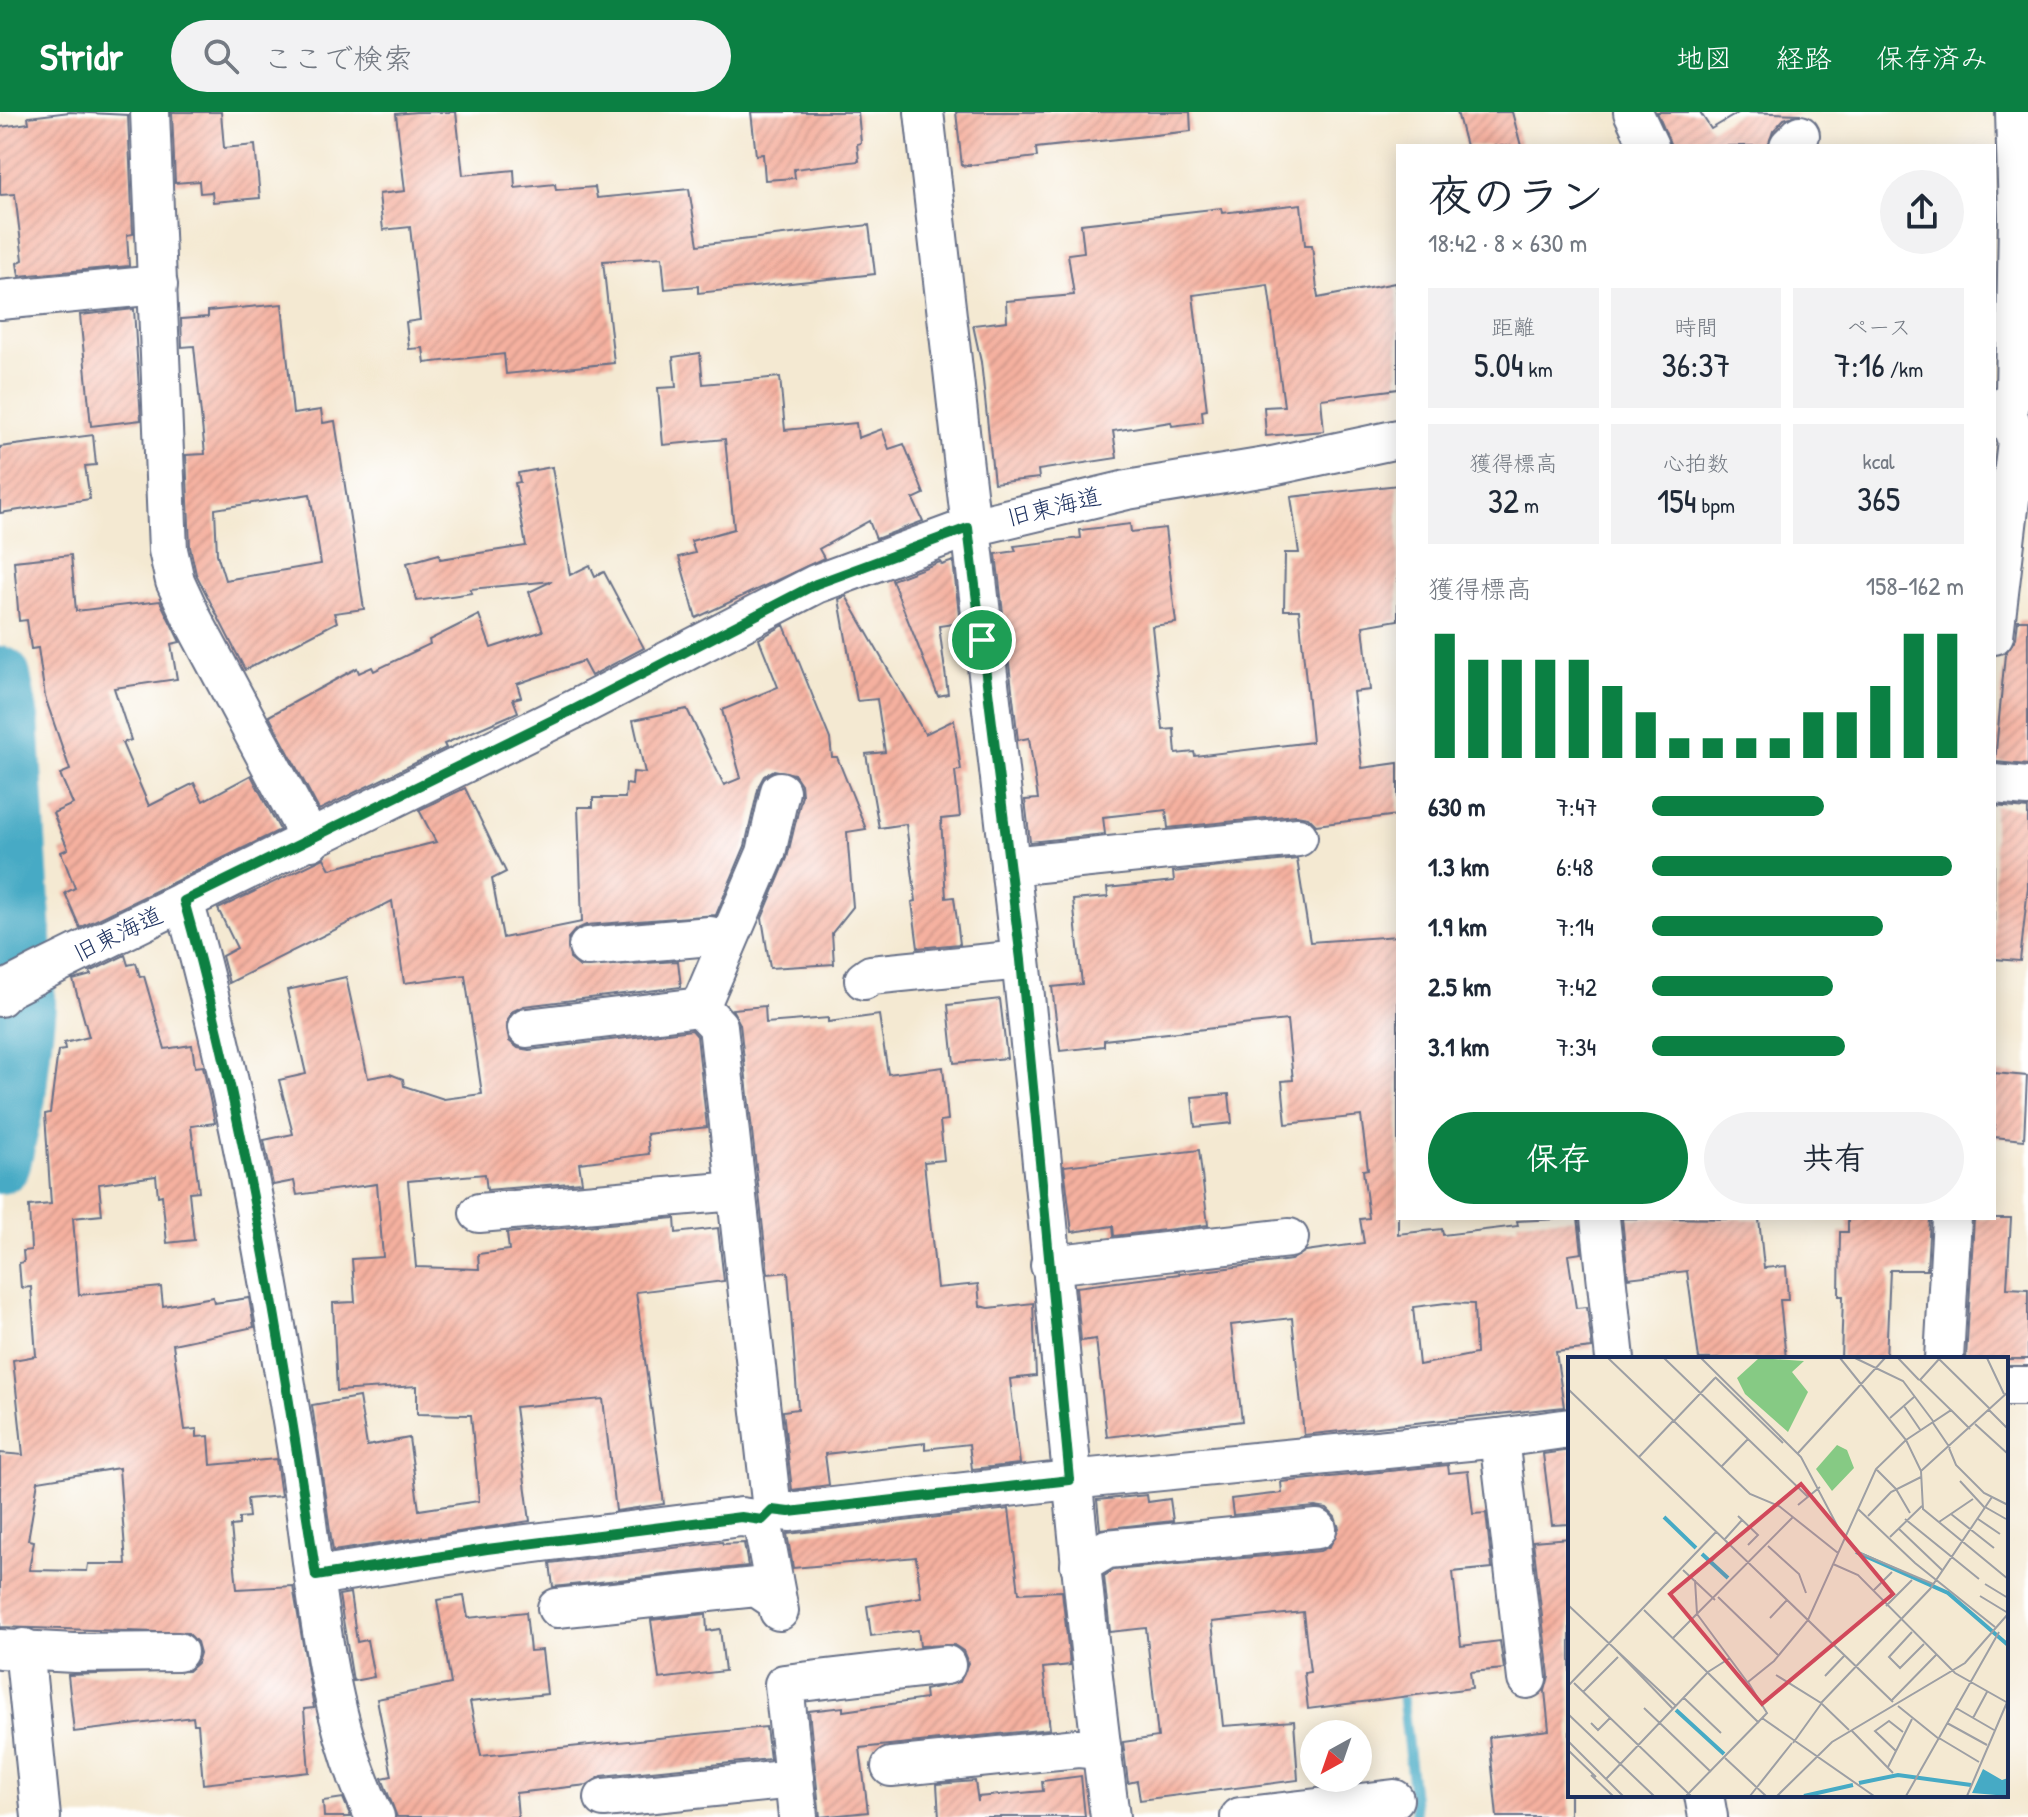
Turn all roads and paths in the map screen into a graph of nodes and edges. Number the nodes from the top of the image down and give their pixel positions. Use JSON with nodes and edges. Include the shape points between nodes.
{"nodes":[{"id":1,"x":150,"y":112,"type":"edge"},
{"id":2,"x":924,"y":112,"type":"edge"},
{"id":3,"x":1633,"y":112,"type":"edge"},
{"id":4,"x":2015,"y":112,"type":"edge"},
{"id":5,"x":1648,"y":144,"type":"edge"},
{"id":6,"x":158,"y":285,"type":"junction"},
{"id":7,"x":0,"y":300,"type":"edge"},
{"id":8,"x":2000,"y":413,"type":"edge"},
{"id":9,"x":1396,"y":439,"type":"edge"},
{"id":10,"x":968,"y":528,"type":"junction"},
{"id":11,"x":1996,"y":618,"type":"edge"},
{"id":12,"x":1996,"y":784,"type":"edge"},
{"id":13,"x":2028,"y":787,"type":"edge"},
{"id":14,"x":780,"y":791,"type":"dead end"},
{"id":15,"x":1298,"y":837,"type":"dead end"},
{"id":16,"x":311,"y":841,"type":"junction"},
{"id":17,"x":1010,"y":866,"type":"junction"},
{"id":18,"x":184,"y":901,"type":"junction"},
{"id":19,"x":727,"y":941,"type":"junction"},
{"id":20,"x":588,"y":947,"type":"dead end"},
{"id":21,"x":1021,"y":960,"type":"junction"},
{"id":22,"x":864,"y":980,"type":"dead end"},
{"id":23,"x":3,"y":993,"type":"edge"},
{"id":24,"x":700,"y":1007,"type":"junction"},
{"id":25,"x":527,"y":1028,"type":"dead end"},
{"id":26,"x":736,"y":1191,"type":"junction"},
{"id":27,"x":479,"y":1213,"type":"dead end"},
{"id":28,"x":1600,"y":1220,"type":"edge"},
{"id":29,"x":1952,"y":1220,"type":"edge"},
{"id":30,"x":1289,"y":1238,"type":"dead end"},
{"id":31,"x":1050,"y":1265,"type":"junction"},
{"id":32,"x":1615,"y":1357,"type":"edge"},
{"id":33,"x":1944,"y":1357,"type":"edge"},
{"id":34,"x":1568,"y":1428,"type":"edge"},
{"id":35,"x":1499,"y":1438,"type":"junction"},
{"id":36,"x":1070,"y":1480,"type":"junction"},
{"id":37,"x":767,"y":1515,"type":"junction"},
{"id":38,"x":1317,"y":1529,"type":"dead end"},
{"id":39,"x":1080,"y":1565,"type":"junction"},
{"id":40,"x":316,"y":1576,"type":"junction"},
{"id":41,"x":557,"y":1608,"type":"dead end"},
{"id":42,"x":12,"y":1648,"type":"edge"},
{"id":43,"x":178,"y":1652,"type":"dead end"},
{"id":44,"x":946,"y":1665,"type":"dead end"},
{"id":45,"x":1527,"y":1679,"type":"dead end"},
{"id":46,"x":1102,"y":1750,"type":"junction"},
{"id":47,"x":891,"y":1767,"type":"dead end"},
{"id":48,"x":794,"y":1779,"type":"junction"},
{"id":49,"x":1704,"y":1797,"type":"edge"},
{"id":50,"x":604,"y":1798,"type":"dead end"},
{"id":51,"x":1394,"y":1799,"type":"dead end"},
{"id":52,"x":41,"y":1817,"type":"edge"},
{"id":53,"x":375,"y":1817,"type":"edge"},
{"id":54,"x":798,"y":1817,"type":"edge"},
{"id":55,"x":1110,"y":1817,"type":"edge"},
{"id":56,"x":1240,"y":1817,"type":"edge"},
{"id":57,"x":1708,"y":1817,"type":"edge"}],
"edges":[{"from":1,"to":6,"type":"street"},
{"from":2,"to":10,"type":"street"},
{"from":3,"to":5,"type":"street"},
{"from":4,"to":8,"type":"street","via":[[2015,392]]},
{"from":6,"to":7,"type":"street"},
{"from":6,"to":16,"type":"street","via":[[168,550],[175,581]]},
{"from":8,"to":11,"type":"street","via":[[2017,441]]},
{"from":9,"to":10,"type":"street","name":"旧東海道","via":[[1127,490]]},
{"from":10,"to":16,"type":"street","name":"旧東海道","via":[[816,584]]},
{"from":10,"to":17,"type":"street"},
{"from":12,"to":13,"type":"street"},
{"from":14,"to":19,"type":"street","via":[[766,853]]},
{"from":15,"to":17,"type":"street"},
{"from":16,"to":18,"type":"street","name":"旧東海道"},
{"from":17,"to":21,"type":"street"},
{"from":18,"to":23,"type":"street","name":"旧東海道"},
{"from":18,"to":40,"type":"street","via":[[214,1005]]},
{"from":19,"to":20,"type":"street","via":[[710,936]]},
{"from":19,"to":24,"type":"street"},
{"from":21,"to":22,"type":"street","via":[[871,975]]},
{"from":21,"to":31,"type":"street"},
{"from":24,"to":25,"type":"street"},
{"from":24,"to":26,"type":"street","via":[[718,1026]]},
{"from":26,"to":27,"type":"street"},
{"from":26,"to":37,"type":"street"},
{"from":28,"to":32,"type":"street"},
{"from":29,"to":33,"type":"street"},
{"from":30,"to":31,"type":"street"},
{"from":31,"to":36,"type":"street"},
{"from":34,"to":35,"type":"street"},
{"from":35,"to":36,"type":"street"},
{"from":35,"to":45,"type":"street"},
{"from":36,"to":37,"type":"street"},
{"from":36,"to":39,"type":"street"},
{"from":37,"to":40,"type":"street","via":[[425,1557]]},
{"from":37,"to":41,"type":"street","via":[[777,1605],[756,1587]]},
{"from":38,"to":39,"type":"street","via":[[1107,1549]]},
{"from":39,"to":46,"type":"street"},
{"from":40,"to":53,"type":"street","via":[[336,1697],[360,1787]]},
{"from":42,"to":43,"type":"street"},
{"from":42,"to":52,"type":"street"},
{"from":44,"to":48,"type":"street","via":[[784,1684]]},
{"from":46,"to":47,"type":"street"},
{"from":46,"to":55,"type":"street"},
{"from":48,"to":50,"type":"street"},
{"from":48,"to":54,"type":"street"},
{"from":49,"to":57,"type":"street"},
{"from":51,"to":56,"type":"street"}]}
